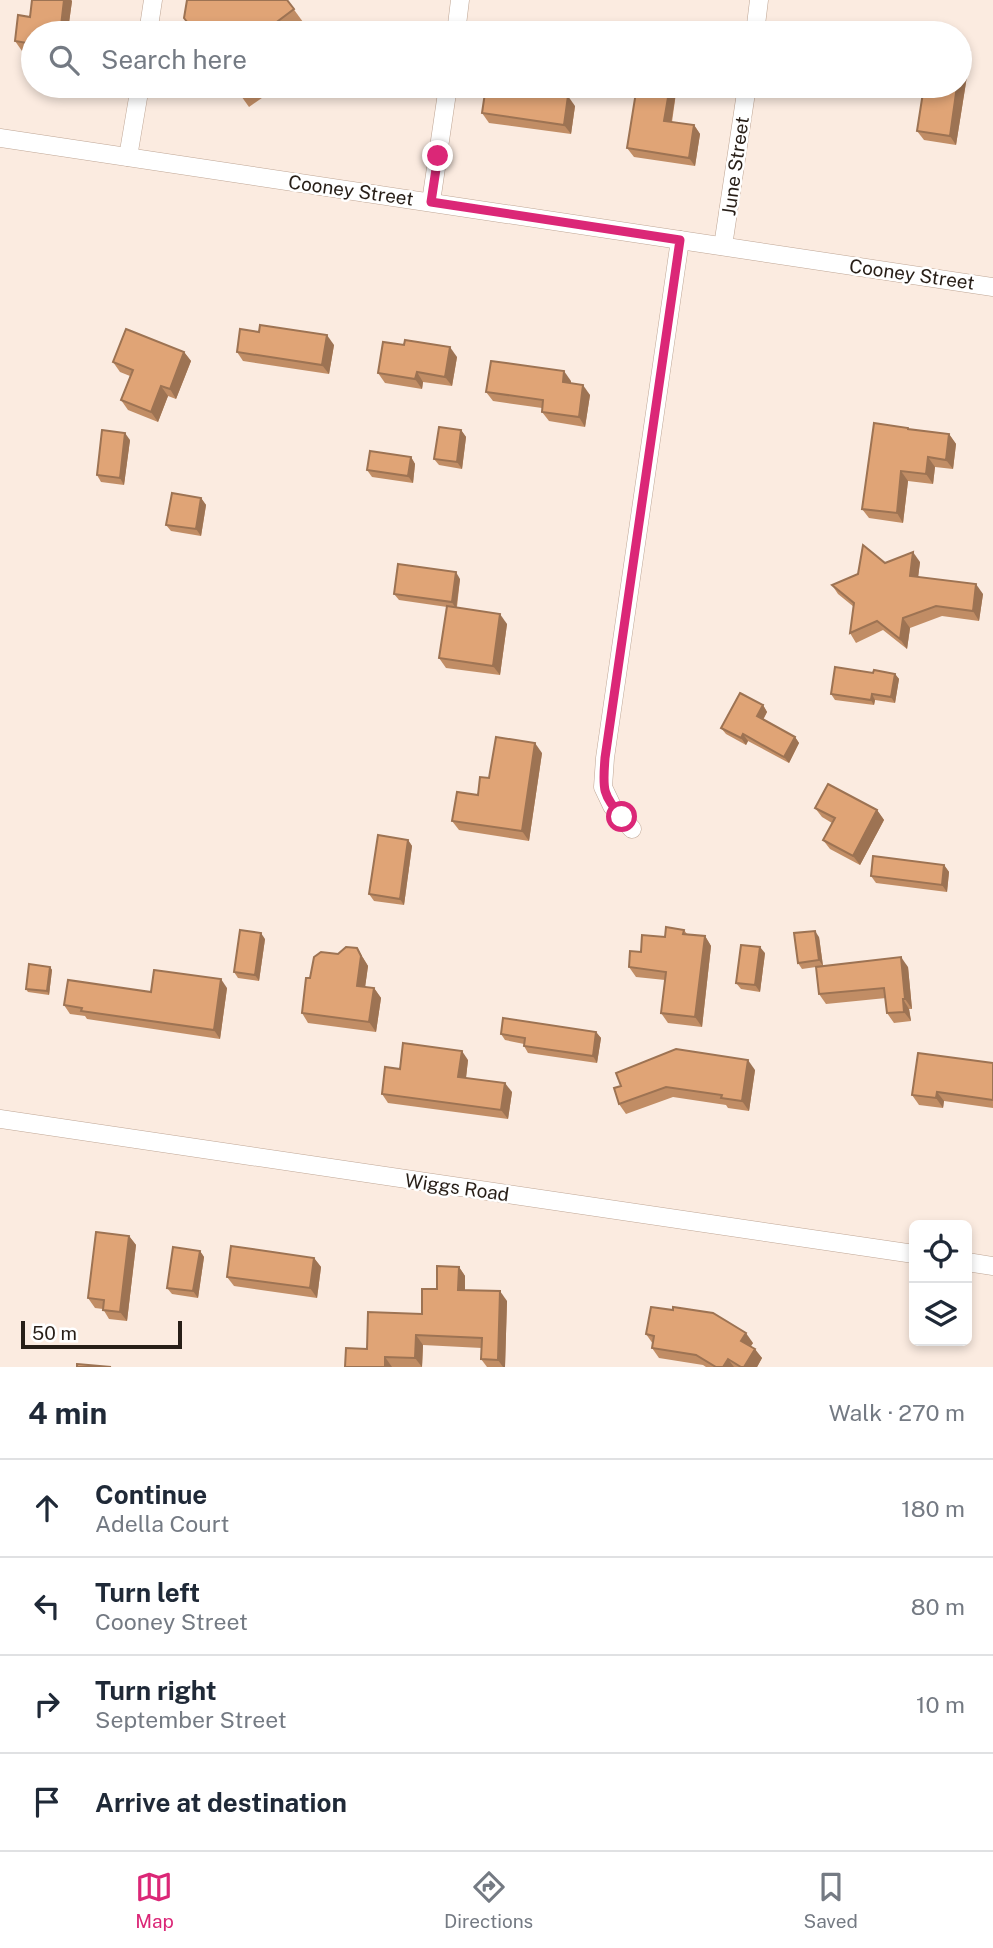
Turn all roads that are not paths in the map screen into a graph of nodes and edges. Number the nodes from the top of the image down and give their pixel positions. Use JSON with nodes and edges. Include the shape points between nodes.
{"nodes":[{"id":1,"x":153,"y":0,"type":"edge"},
{"id":2,"x":460,"y":0,"type":"edge"},
{"id":3,"x":759,"y":0,"type":"edge"},
{"id":4,"x":150,"y":21,"type":"edge"},
{"id":5,"x":457,"y":21,"type":"edge"},
{"id":6,"x":756,"y":21,"type":"edge"},
{"id":7,"x":137,"y":98,"type":"edge"},
{"id":8,"x":446,"y":98,"type":"edge"},
{"id":9,"x":745,"y":98,"type":"edge"},
{"id":10,"x":0,"y":138,"type":"edge"},
{"id":11,"x":128,"y":157,"type":"junction"},
{"id":12,"x":431,"y":202,"type":"junction"},
{"id":13,"x":680,"y":240,"type":"junction"},
{"id":14,"x":723,"y":246,"type":"junction"},
{"id":15,"x":993,"y":286,"type":"edge"},
{"id":16,"x":632,"y":829,"type":"dead end"},
{"id":17,"x":0,"y":1119,"type":"edge"},
{"id":18,"x":909,"y":1253,"type":"edge"},
{"id":19,"x":972,"y":1263,"type":"edge"},
{"id":20,"x":993,"y":1266,"type":"edge"}],
"edges":[{"from":1,"to":4,"type":"street"},
{"from":2,"to":5,"type":"street"},
{"from":3,"to":6,"type":"street"},
{"from":7,"to":11,"type":"street"},
{"from":8,"to":12,"type":"street"},
{"from":9,"to":14,"type":"street","name":"June Street"},
{"from":10,"to":11,"type":"street","name":"Cooney Street"},
{"from":11,"to":12,"type":"street","name":"Cooney Street"},
{"from":12,"to":13,"type":"street","name":"Cooney Street"},
{"from":13,"to":14,"type":"street","name":"Cooney Street"},
{"from":13,"to":16,"type":"street","via":[[604,767],[603,787]]},
{"from":14,"to":15,"type":"street","name":"Cooney Street"},
{"from":17,"to":18,"type":"street","name":"Wiggs Road"},
{"from":19,"to":20,"type":"street"}]}
